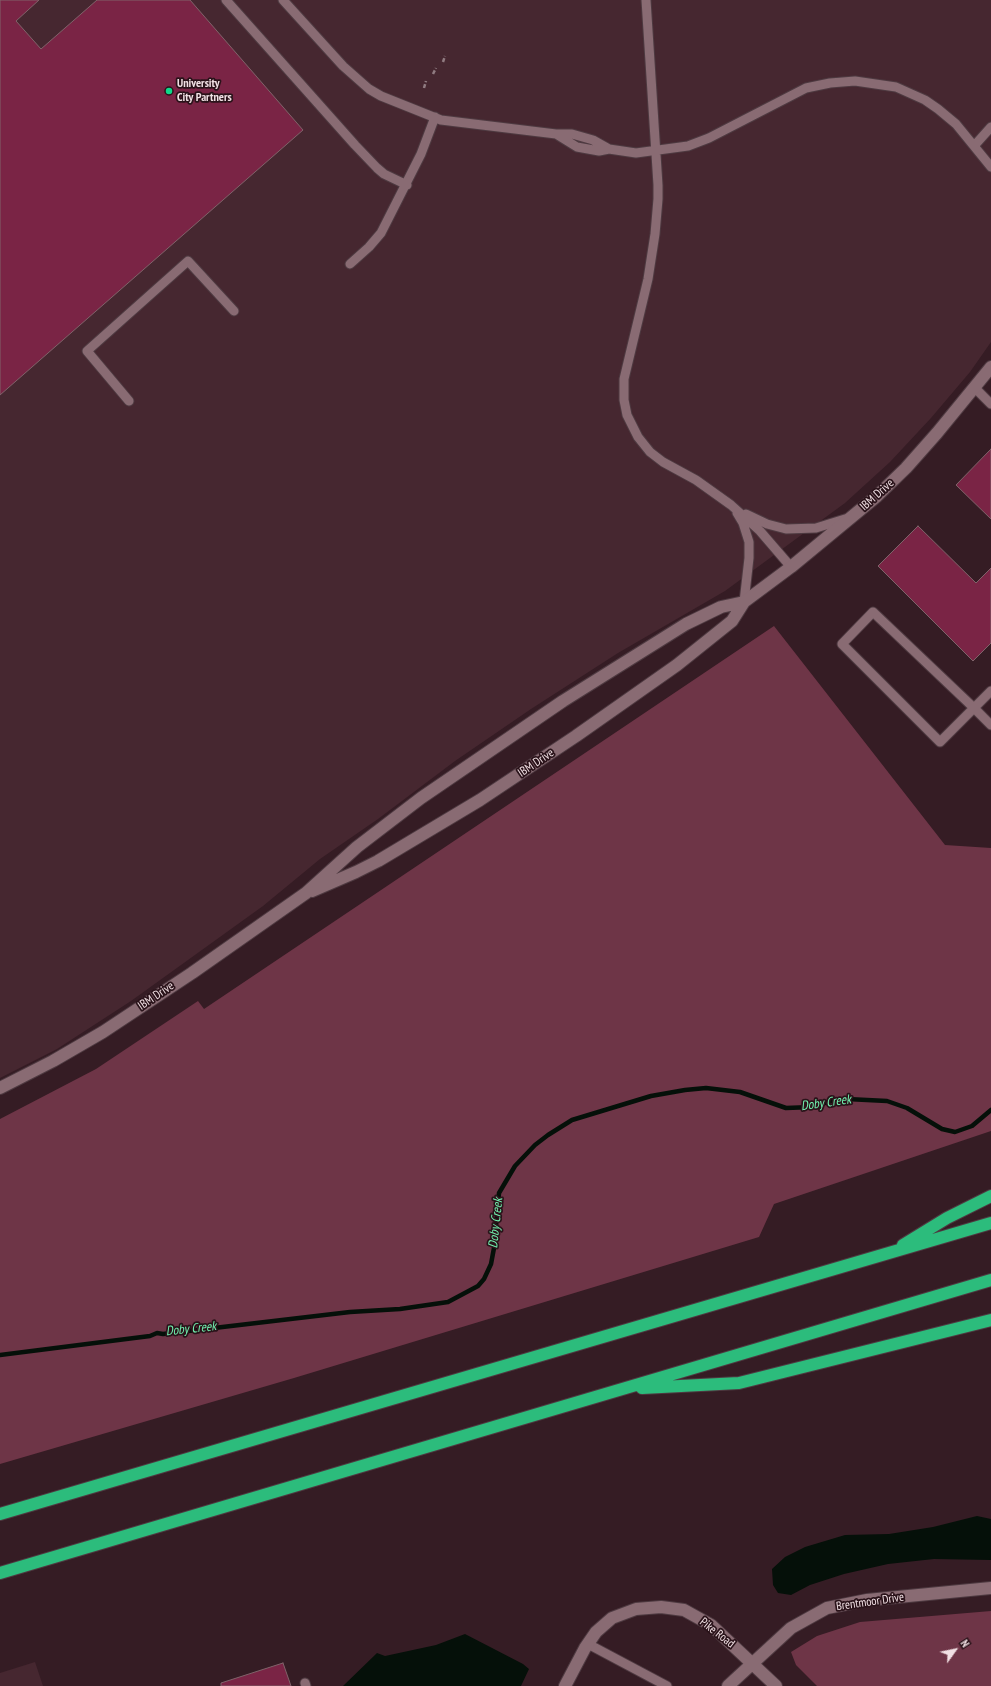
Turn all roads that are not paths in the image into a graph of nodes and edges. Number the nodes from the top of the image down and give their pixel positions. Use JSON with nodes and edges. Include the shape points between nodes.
{"nodes":[{"id":1,"x":226,"y":0,"type":"edge"},
{"id":2,"x":283,"y":0,"type":"edge"},
{"id":3,"x":646,"y":0,"type":"edge"},
{"id":4,"x":435,"y":117,"type":"junction"},
{"id":5,"x":991,"y":128,"type":"edge"},
{"id":6,"x":974,"y":146,"type":"junction"},
{"id":7,"x":656,"y":151,"type":"junction"},
{"id":8,"x":991,"y":167,"type":"edge"},
{"id":9,"x":406,"y":185,"type":"junction"},
{"id":10,"x":350,"y":264,"type":"dead end"},
{"id":11,"x":234,"y":311,"type":"dead end"},
{"id":12,"x":991,"y":367,"type":"edge"},
{"id":13,"x":975,"y":388,"type":"junction"},
{"id":14,"x":129,"y":401,"type":"dead end"},
{"id":15,"x":991,"y":404,"type":"edge"},
{"id":16,"x":731,"y":505,"type":"junction"},
{"id":17,"x":855,"y":514,"type":"junction"},
{"id":18,"x":791,"y":567,"type":"junction"},
{"id":19,"x":744,"y":602,"type":"junction"},
{"id":20,"x":991,"y":691,"type":"edge"},
{"id":21,"x":974,"y":708,"type":"junction"},
{"id":22,"x":991,"y":725,"type":"edge"},
{"id":23,"x":306,"y":893,"type":"junction"},
{"id":24,"x":0,"y":1088,"type":"edge"},
{"id":25,"x":991,"y":1196,"type":"edge"},
{"id":26,"x":991,"y":1224,"type":"edge"},
{"id":27,"x":889,"y":1253,"type":"junction"},
{"id":28,"x":991,"y":1280,"type":"edge"},
{"id":29,"x":991,"y":1320,"type":"edge"},
{"id":30,"x":621,"y":1389,"type":"junction"},
{"id":31,"x":0,"y":1514,"type":"edge"},
{"id":32,"x":0,"y":1573,"type":"edge"},
{"id":33,"x":991,"y":1588,"type":"edge"},
{"id":34,"x":588,"y":1644,"type":"junction"},
{"id":35,"x":753,"y":1663,"type":"junction"},
{"id":36,"x":564,"y":1686,"type":"edge"},
{"id":37,"x":667,"y":1686,"type":"edge"},
{"id":38,"x":728,"y":1686,"type":"edge"},
{"id":39,"x":776,"y":1686,"type":"edge"}],
"edges":[{"from":1,"to":9,"type":"lane","via":[[377,168]]},
{"from":2,"to":4,"type":"lane","via":[[343,66],[369,89],[405,107]]},
{"from":3,"to":7,"type":"lane"},
{"from":4,"to":7,"type":"lane","via":[[456,122],[556,134],[577,147],[599,151]]},
{"from":4,"to":9,"type":"lane"},
{"from":5,"to":6,"type":"lane"},
{"from":6,"to":7,"type":"lane","via":[[947,115],[925,100],[896,87],[855,81],[806,88],[699,142],[681,148]]},
{"from":6,"to":8,"type":"lane"},
{"from":7,"to":16,"type":"lane","via":[[658,185],[655,234],[648,279],[624,379],[626,409],[634,429],[650,452]]},
{"from":9,"to":10,"type":"lane","via":[[377,240]]},
{"from":11,"to":14,"type":"lane","via":[[188,261],[87,351]]},
{"from":12,"to":13,"type":"street","name":"IBM Drive"},
{"from":13,"to":15,"type":"lane"},
{"from":13,"to":17,"type":"street","name":"IBM Drive","via":[[906,468]]},
{"from":16,"to":17,"type":"lane","via":[[768,524],[786,529],[816,528]]},
{"from":16,"to":18,"type":"lane","via":[[760,531]]},
{"from":16,"to":19,"type":"lane","via":[[743,523],[749,542]]},
{"from":17,"to":18,"type":"street","name":"IBM Drive"},
{"from":18,"to":19,"type":"street","name":"IBM Drive"},
{"from":19,"to":23,"type":"street","name":"IBM Drive","via":[[721,606],[686,624],[531,722],[448,778],[377,831]]},
{"from":19,"to":23,"type":"street","name":"IBM Drive","via":[[732,621],[677,665],[531,766],[378,861]]},
{"from":20,"to":21,"type":"lane"},
{"from":21,"to":21,"type":"lane","via":[[873,612],[842,644],[940,742]]},
{"from":21,"to":22,"type":"lane"},
{"from":23,"to":24,"type":"street","name":"IBM Drive","via":[[103,1032]]},
{"from":25,"to":27,"type":"highway","via":[[946,1218]]},
{"from":26,"to":27,"type":"highway"},
{"from":27,"to":31,"type":"highway"},
{"from":28,"to":30,"type":"highway"},
{"from":29,"to":30,"type":"highway","via":[[739,1383]]},
{"from":30,"to":32,"type":"highway"},
{"from":33,"to":35,"type":"street","name":"Brentmoor Drive","via":[[867,1600],[827,1608],[791,1628]]},
{"from":34,"to":35,"type":"street","name":"Pike Road","via":[[596,1632],[612,1618],[636,1609],[661,1607],[684,1610],[711,1626]]},
{"from":34,"to":36,"type":"street","name":"Pike Road"},
{"from":34,"to":37,"type":"lane"},
{"from":35,"to":38,"type":"street","name":"Brentmoor Drive"},
{"from":35,"to":39,"type":"street","name":"Pike Road"}]}
